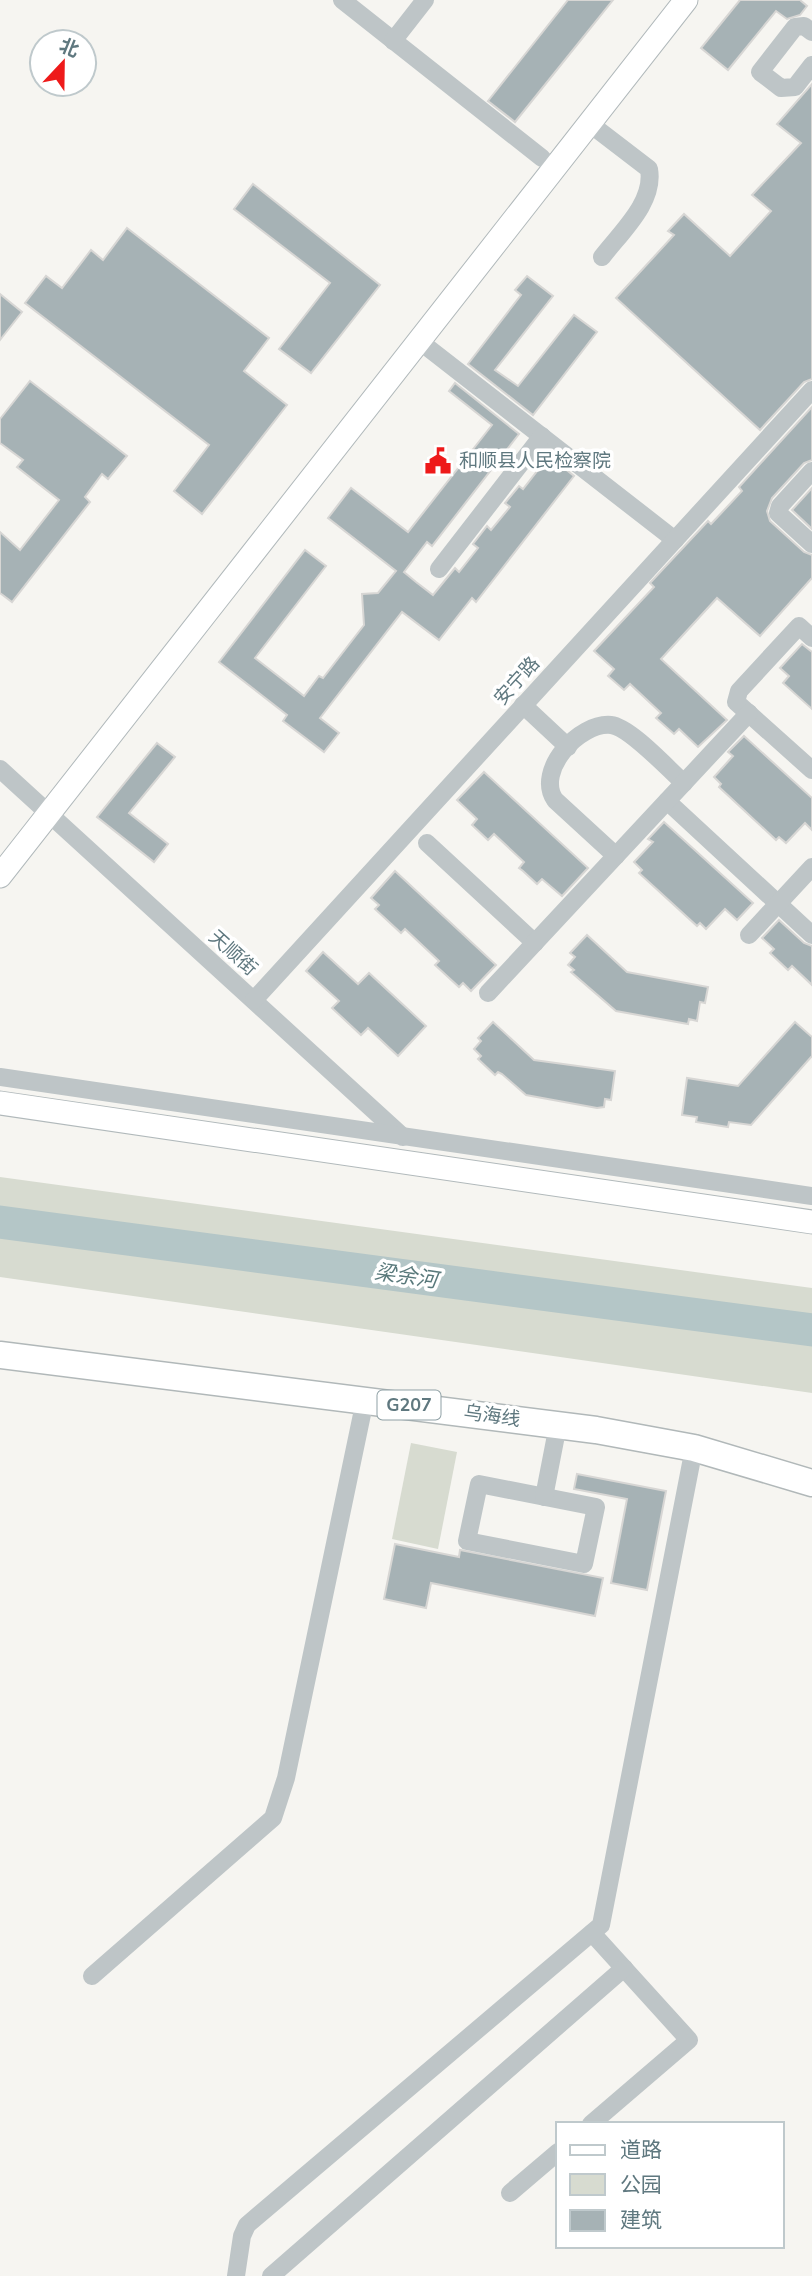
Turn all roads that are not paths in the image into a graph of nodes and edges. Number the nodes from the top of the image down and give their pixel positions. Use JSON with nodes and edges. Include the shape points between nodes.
{"nodes":[{"id":1,"x":342,"y":0,"type":"edge"},
{"id":2,"x":425,"y":0,"type":"edge"},
{"id":3,"x":666,"y":0,"type":"edge"},
{"id":4,"x":686,"y":0,"type":"edge"},
{"id":5,"x":812,"y":32,"type":"edge"},
{"id":6,"x":393,"y":41,"type":"junction"},
{"id":7,"x":812,"y":65,"type":"edge"},
{"id":8,"x":589,"y":123,"type":"junction"},
{"id":9,"x":542,"y":158,"type":"junction"},
{"id":10,"x":602,"y":257,"type":"dead end"},
{"id":11,"x":418,"y":340,"type":"junction"},
{"id":12,"x":812,"y":390,"type":"edge"},
{"id":13,"x":542,"y":436,"type":"junction"},
{"id":14,"x":812,"y":471,"type":"edge"},
{"id":15,"x":675,"y":540,"type":"junction"},
{"id":16,"x":812,"y":544,"type":"edge"},
{"id":17,"x":439,"y":569,"type":"dead end"},
{"id":18,"x":812,"y":638,"type":"edge"},
{"id":19,"x":523,"y":705,"type":"junction"},
{"id":20,"x":749,"y":713,"type":"junction"},
{"id":21,"x":568,"y":747,"type":"junction"},
{"id":22,"x":0,"y":769,"type":"edge"},
{"id":23,"x":812,"y":770,"type":"edge"},
{"id":24,"x":684,"y":783,"type":"junction"},
{"id":25,"x":667,"y":801,"type":"junction"},
{"id":26,"x":43,"y":808,"type":"junction"},
{"id":27,"x":427,"y":843,"type":"dead end"},
{"id":28,"x":0,"y":851,"type":"edge"},
{"id":29,"x":616,"y":856,"type":"junction"},
{"id":30,"x":812,"y":867,"type":"edge"},
{"id":31,"x":0,"y":876,"type":"edge"},
{"id":32,"x":778,"y":904,"type":"junction"},
{"id":33,"x":749,"y":935,"type":"dead end"},
{"id":34,"x":812,"y":935,"type":"edge"},
{"id":35,"x":535,"y":943,"type":"junction"},
{"id":36,"x":488,"y":993,"type":"dead end"},
{"id":37,"x":254,"y":1000,"type":"junction"},
{"id":38,"x":0,"y":1077,"type":"edge"},
{"id":39,"x":0,"y":1104,"type":"edge"},
{"id":40,"x":403,"y":1136,"type":"junction"},
{"id":41,"x":438,"y":1169,"type":"junction"},
{"id":42,"x":812,"y":1196,"type":"edge"},
{"id":43,"x":812,"y":1222,"type":"edge"},
{"id":44,"x":0,"y":1355,"type":"edge"},
{"id":45,"x":365,"y":1400,"type":"junction"},
{"id":46,"x":558,"y":1425,"type":"junction"},
{"id":47,"x":694,"y":1448,"type":"junction"},
{"id":48,"x":812,"y":1483,"type":"edge"},
{"id":49,"x":544,"y":1497,"type":"junction"},
{"id":50,"x":592,"y":1933,"type":"junction"},
{"id":51,"x":624,"y":1968,"type":"junction"},
{"id":52,"x":92,"y":1976,"type":"dead end"},
{"id":53,"x":593,"y":2122,"type":"edge"},
{"id":54,"x":556,"y":2154,"type":"edge"},
{"id":55,"x":510,"y":2193,"type":"dead end"},
{"id":56,"x":236,"y":2276,"type":"edge"},
{"id":57,"x":271,"y":2276,"type":"edge"}],
"edges":[{"from":1,"to":6,"type":"street"},
{"from":2,"to":6,"type":"street"},
{"from":3,"to":9,"type":"main road"},
{"from":4,"to":8,"type":"main road"},
{"from":5,"to":7,"type":"street","via":[[804,26],[794,27],[760,72],[781,88],[796,87]]},
{"from":6,"to":9,"type":"street"},
{"from":8,"to":10,"type":"street","via":[[649,169],[651,180],[647,197]]},
{"from":8,"to":11,"type":"main road"},
{"from":9,"to":26,"type":"main road"},
{"from":11,"to":13,"type":"street"},
{"from":11,"to":26,"type":"main road"},
{"from":12,"to":15,"type":"street","name":"安宁路"},
{"from":13,"to":15,"type":"street"},
{"from":13,"to":17,"type":"street"},
{"from":14,"to":16,"type":"street","via":[[778,513]]},
{"from":15,"to":19,"type":"street","name":"安宁路"},
{"from":18,"to":20,"type":"street","via":[[799,626],[740,691],[736,702]]},
{"from":19,"to":21,"type":"street"},
{"from":19,"to":37,"type":"street","name":"安宁路"},
{"from":20,"to":23,"type":"street"},
{"from":20,"to":24,"type":"street"},
{"from":21,"to":24,"type":"street","via":[[579,736],[612,725],[624,730]]},
{"from":21,"to":29,"type":"street","via":[[549,777],[551,795]]},
{"from":22,"to":26,"type":"street","name":"天顺街"},
{"from":24,"to":25,"type":"street"},
{"from":25,"to":29,"type":"street"},
{"from":25,"to":32,"type":"street"},
{"from":26,"to":28,"type":"main road"},
{"from":26,"to":31,"type":"main road"},
{"from":26,"to":37,"type":"street","name":"天顺街"},
{"from":27,"to":35,"type":"street"},
{"from":29,"to":35,"type":"street"},
{"from":30,"to":32,"type":"street"},
{"from":32,"to":33,"type":"street"},
{"from":32,"to":34,"type":"street"},
{"from":35,"to":36,"type":"street"},
{"from":37,"to":40,"type":"street","name":"天顺街"},
{"from":38,"to":40,"type":"street"},
{"from":39,"to":41,"type":"main road"},
{"from":40,"to":41,"type":"street","name":"天顺街"},
{"from":40,"to":42,"type":"street"},
{"from":41,"to":43,"type":"main road"},
{"from":44,"to":45,"type":"highway","name":"乌海线","number":"G207"},
{"from":45,"to":46,"type":"highway","name":"乌海线","number":"G207"},
{"from":45,"to":52,"type":"street","via":[[286,1778],[273,1818]]},
{"from":46,"to":47,"type":"highway","name":"乌海线","number":"G207"},
{"from":46,"to":49,"type":"street"},
{"from":47,"to":48,"type":"highway","name":"乌海线","number":"G207"},
{"from":47,"to":50,"type":"street","via":[[604,1915]]},
{"from":49,"to":49,"type":"street","via":[[596,1507],[584,1564],[467,1541],[479,1484]]},
{"from":50,"to":51,"type":"street"},
{"from":50,"to":56,"type":"street","via":[[247,2225]]},
{"from":51,"to":53,"type":"street","via":[[689,2040]]},
{"from":51,"to":57,"type":"street"},
{"from":54,"to":55,"type":"street"}]}
